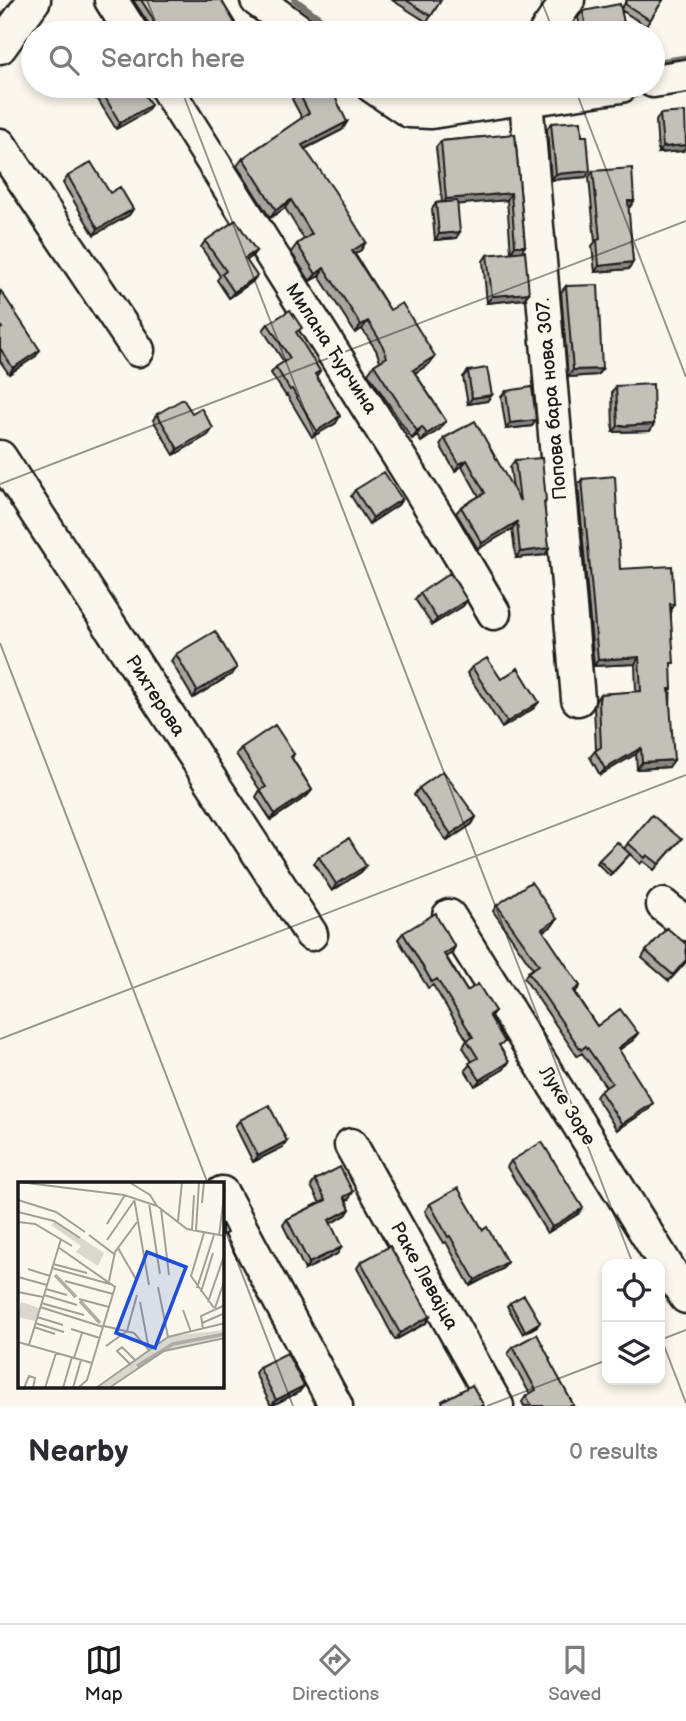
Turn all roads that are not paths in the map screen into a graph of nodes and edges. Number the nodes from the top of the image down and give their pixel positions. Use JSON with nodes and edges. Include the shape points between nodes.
{"nodes":[{"id":1,"x":34,"y":0,"type":"edge"},
{"id":2,"x":111,"y":0,"type":"edge"},
{"id":3,"x":257,"y":0,"type":"edge"},
{"id":4,"x":568,"y":0,"type":"edge"},
{"id":5,"x":124,"y":21,"type":"edge"},
{"id":6,"x":286,"y":21,"type":"edge"},
{"id":7,"x":553,"y":21,"type":"edge"},
{"id":8,"x":0,"y":47,"type":"edge"},
{"id":9,"x":686,"y":76,"type":"edge"},
{"id":10,"x":665,"y":79,"type":"edge"},
{"id":11,"x":173,"y":98,"type":"edge"},
{"id":12,"x":390,"y":98,"type":"edge"},
{"id":13,"x":507,"y":98,"type":"edge"},
{"id":14,"x":523,"y":98,"type":"edge"},
{"id":15,"x":0,"y":145,"type":"edge"},
{"id":16,"x":138,"y":350,"type":"dead end"},
{"id":17,"x":0,"y":457,"type":"edge"},
{"id":18,"x":494,"y":613,"type":"dead end"},
{"id":19,"x":578,"y":699,"type":"dead end"},
{"id":20,"x":449,"y":916,"type":"dead end"},
{"id":21,"x":311,"y":934,"type":"dead end"},
{"id":22,"x":351,"y":1145,"type":"dead end"},
{"id":23,"x":224,"y":1197,"type":"edge"},
{"id":24,"x":686,"y":1297,"type":"edge"},
{"id":25,"x":335,"y":1406,"type":"edge"},
{"id":26,"x":497,"y":1406,"type":"edge"}],
"edges":[{"from":1,"to":8,"type":"street"},
{"from":2,"to":5,"type":"street"},
{"from":3,"to":6,"type":"street"},
{"from":4,"to":7,"type":"street"},
{"from":9,"to":10,"type":"street"},
{"from":11,"to":18,"type":"street","name":"Милана Ћурчина"},
{"from":12,"to":13,"type":"street","via":[[409,111],[431,112]]},
{"from":14,"to":19,"type":"street","name":"Попова бара нова 307."},
{"from":15,"to":16,"type":"street"},
{"from":17,"to":21,"type":"street","name":"Рихтерова"},
{"from":20,"to":24,"type":"street","name":"Луке Зоре"},
{"from":22,"to":26,"type":"street","name":"Раке Левајца"},
{"from":23,"to":25,"type":"street"}]}
